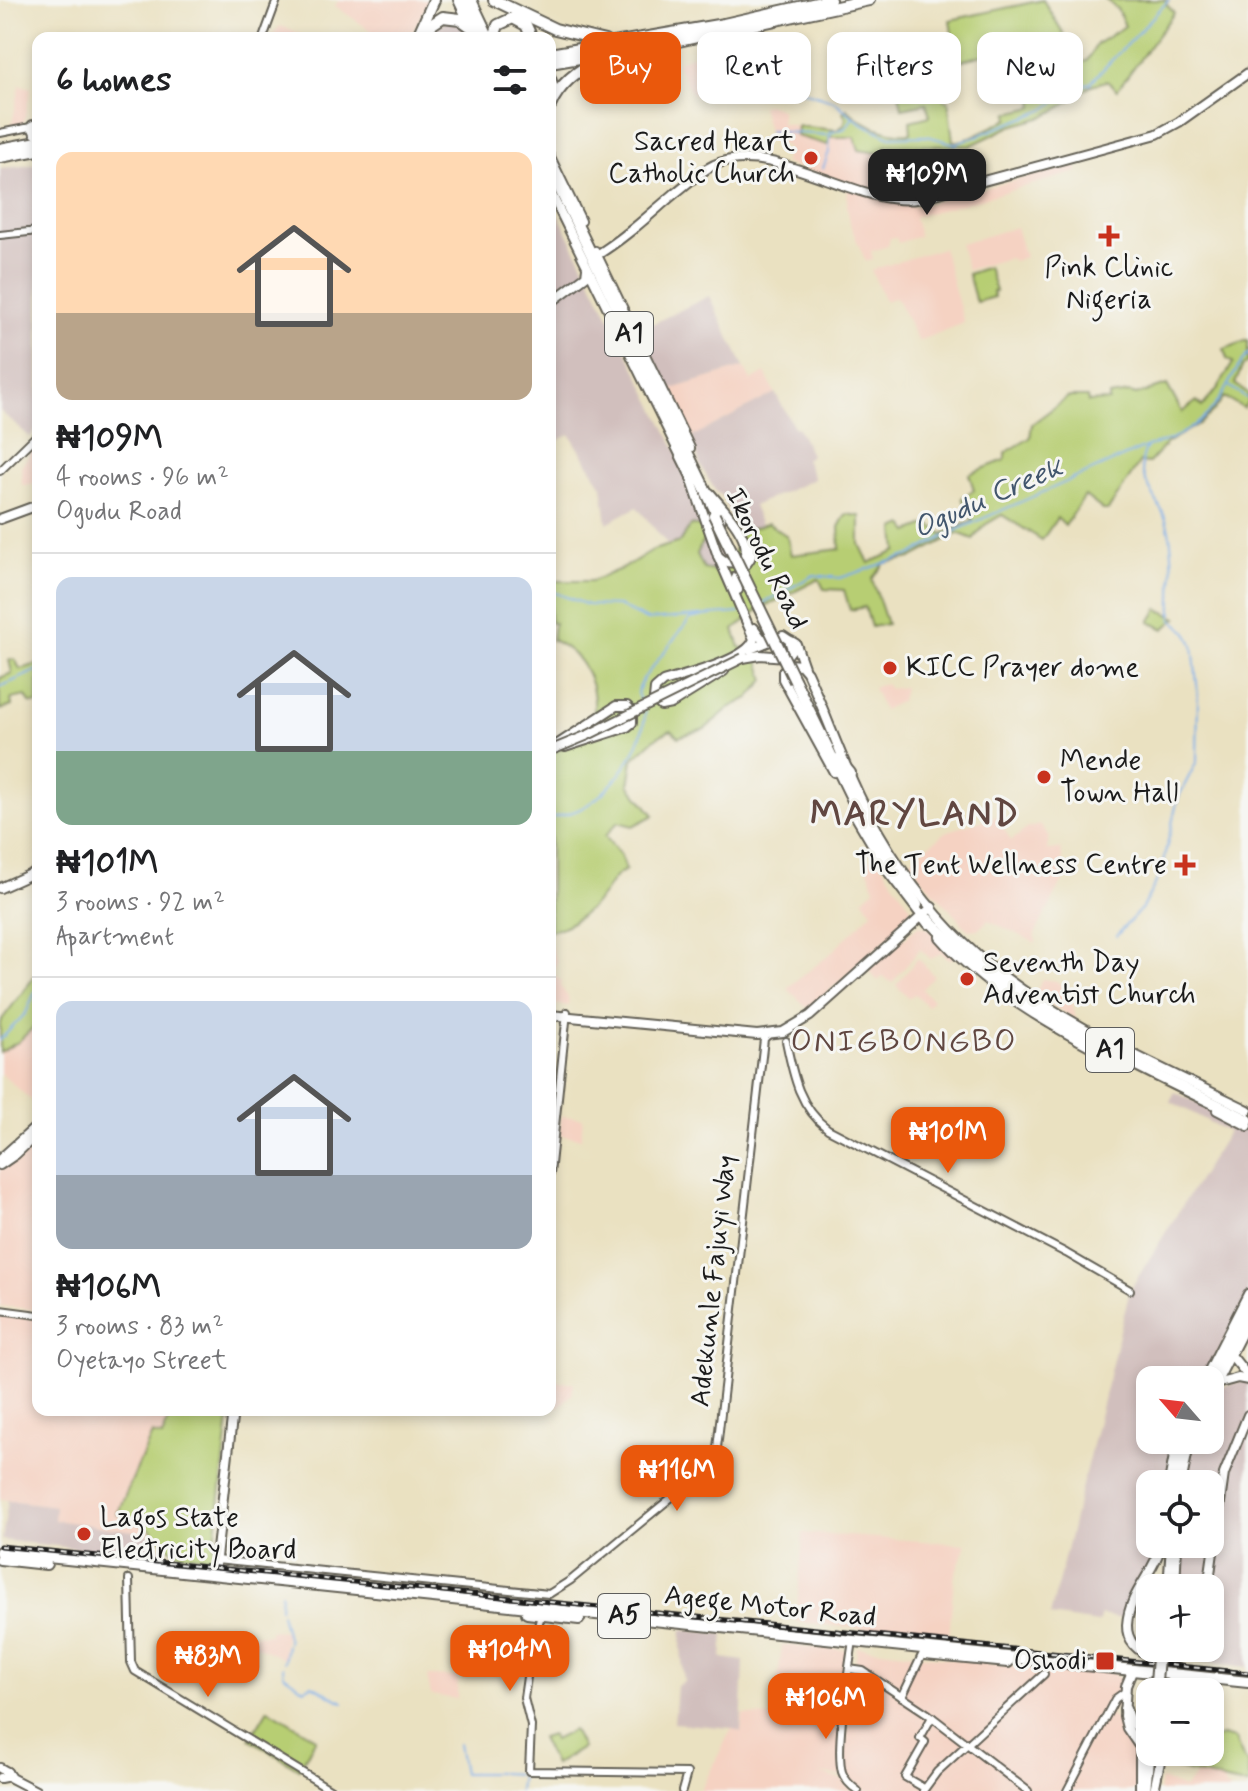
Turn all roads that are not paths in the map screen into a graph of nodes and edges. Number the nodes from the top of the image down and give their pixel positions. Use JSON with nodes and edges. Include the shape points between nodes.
{"nodes":[{"id":1,"x":277,"y":0,"type":"edge"},
{"id":2,"x":434,"y":0,"type":"edge"},
{"id":3,"x":465,"y":0,"type":"edge"},
{"id":4,"x":494,"y":0,"type":"edge"},
{"id":5,"x":830,"y":0,"type":"edge"},
{"id":6,"x":869,"y":0,"type":"edge"},
{"id":7,"x":265,"y":32,"type":"edge"},
{"id":8,"x":420,"y":32,"type":"edge"},
{"id":9,"x":428,"y":32,"type":"edge"},
{"id":10,"x":478,"y":32,"type":"edge"},
{"id":11,"x":481,"y":32,"type":"edge"},
{"id":12,"x":481,"y":32,"type":"edge"},
{"id":13,"x":488,"y":32,"type":"edge"},
{"id":14,"x":529,"y":32,"type":"edge"},
{"id":15,"x":676,"y":32,"type":"edge"},
{"id":16,"x":580,"y":35,"type":"edge"},
{"id":17,"x":681,"y":39,"type":"edge"},
{"id":18,"x":580,"y":47,"type":"edge"},
{"id":19,"x":580,"y":48,"type":"edge"},
{"id":20,"x":556,"y":52,"type":"edge"},
{"id":21,"x":556,"y":52,"type":"edge"},
{"id":22,"x":580,"y":58,"type":"edge"},
{"id":23,"x":580,"y":59,"type":"edge"},
{"id":24,"x":556,"y":63,"type":"edge"},
{"id":25,"x":556,"y":63,"type":"edge"},
{"id":26,"x":580,"y":70,"type":"edge"},
{"id":27,"x":1248,"y":75,"type":"edge"},
{"id":28,"x":556,"y":94,"type":"edge"},
{"id":29,"x":32,"y":132,"type":"edge"},
{"id":30,"x":0,"y":133,"type":"edge"},
{"id":31,"x":32,"y":136,"type":"edge"},
{"id":32,"x":0,"y":149,"type":"edge"},
{"id":33,"x":32,"y":154,"type":"edge"},
{"id":34,"x":0,"y":159,"type":"edge"},
{"id":35,"x":556,"y":170,"type":"edge"},
{"id":36,"x":556,"y":182,"type":"edge"},
{"id":37,"x":556,"y":189,"type":"edge"},
{"id":38,"x":556,"y":203,"type":"edge"},
{"id":39,"x":582,"y":225,"type":"junction"},
{"id":40,"x":32,"y":231,"type":"edge"},
{"id":41,"x":571,"y":232,"type":"junction"},
{"id":42,"x":0,"y":234,"type":"edge"},
{"id":43,"x":582,"y":240,"type":"junction"},
{"id":44,"x":598,"y":257,"type":"junction"},
{"id":45,"x":586,"y":263,"type":"junction"},
{"id":46,"x":595,"y":282,"type":"junction"},
{"id":47,"x":556,"y":300,"type":"edge"},
{"id":48,"x":556,"y":301,"type":"edge"},
{"id":49,"x":32,"y":440,"type":"edge"},
{"id":50,"x":0,"y":471,"type":"edge"},
{"id":51,"x":694,"y":476,"type":"junction"},
{"id":52,"x":702,"y":492,"type":"junction"},
{"id":53,"x":32,"y":506,"type":"edge"},
{"id":54,"x":714,"y":513,"type":"junction"},
{"id":55,"x":0,"y":518,"type":"edge"},
{"id":56,"x":745,"y":539,"type":"junction"},
{"id":57,"x":718,"y":556,"type":"junction"},
{"id":58,"x":788,"y":639,"type":"junction"},
{"id":59,"x":766,"y":640,"type":"junction"},
{"id":60,"x":742,"y":655,"type":"junction"},
{"id":61,"x":765,"y":657,"type":"junction"},
{"id":62,"x":804,"y":667,"type":"junction"},
{"id":63,"x":792,"y":680,"type":"junction"},
{"id":64,"x":654,"y":699,"type":"junction"},
{"id":65,"x":556,"y":746,"type":"edge"},
{"id":66,"x":556,"y":746,"type":"edge"},
{"id":67,"x":556,"y":746,"type":"edge"},
{"id":68,"x":556,"y":747,"type":"edge"},
{"id":69,"x":834,"y":756,"type":"junction"},
{"id":70,"x":834,"y":772,"type":"junction"},
{"id":71,"x":850,"y":773,"type":"junction"},
{"id":72,"x":861,"y":812,"type":"junction"},
{"id":73,"x":32,"y":873,"type":"edge"},
{"id":74,"x":0,"y":886,"type":"edge"},
{"id":75,"x":925,"y":910,"type":"junction"},
{"id":76,"x":911,"y":924,"type":"junction"},
{"id":77,"x":830,"y":997,"type":"junction"},
{"id":78,"x":556,"y":1013,"type":"edge"},
{"id":79,"x":567,"y":1014,"type":"junction"},
{"id":80,"x":724,"y":1030,"type":"junction"},
{"id":81,"x":763,"y":1036,"type":"junction"},
{"id":82,"x":786,"y":1041,"type":"dead end"},
{"id":83,"x":1149,"y":1061,"type":"junction"},
{"id":84,"x":1133,"y":1062,"type":"junction"},
{"id":85,"x":1154,"y":1073,"type":"junction"},
{"id":86,"x":556,"y":1118,"type":"edge"},
{"id":87,"x":1246,"y":1119,"type":"edge"},
{"id":88,"x":32,"y":1130,"type":"edge"},
{"id":89,"x":32,"y":1139,"type":"edge"},
{"id":90,"x":0,"y":1159,"type":"edge"},
{"id":91,"x":0,"y":1165,"type":"edge"},
{"id":92,"x":1130,"y":1290,"type":"dead end"},
{"id":93,"x":1248,"y":1294,"type":"edge"},
{"id":94,"x":1248,"y":1307,"type":"edge"},
{"id":95,"x":0,"y":1310,"type":"edge"},
{"id":96,"x":1248,"y":1313,"type":"edge"},
{"id":97,"x":32,"y":1314,"type":"edge"},
{"id":98,"x":1248,"y":1321,"type":"edge"},
{"id":99,"x":1231,"y":1355,"type":"junction"},
{"id":100,"x":1211,"y":1366,"type":"edge"},
{"id":101,"x":1220,"y":1366,"type":"edge"},
{"id":102,"x":1221,"y":1366,"type":"edge"},
{"id":103,"x":1224,"y":1366,"type":"edge"},
{"id":104,"x":1248,"y":1378,"type":"edge"},
{"id":105,"x":1224,"y":1381,"type":"edge"},
{"id":106,"x":1248,"y":1415,"type":"edge"},
{"id":107,"x":232,"y":1416,"type":"edge"},
{"id":108,"x":0,"y":1552,"type":"edge"},
{"id":109,"x":0,"y":1559,"type":"edge"},
{"id":110,"x":216,"y":1560,"type":"junction"},
{"id":111,"x":58,"y":1562,"type":"junction"},
{"id":112,"x":1210,"y":1574,"type":"edge"},
{"id":113,"x":214,"y":1575,"type":"junction"},
{"id":114,"x":129,"y":1579,"type":"dead end"},
{"id":115,"x":1136,"y":1594,"type":"edge"},
{"id":116,"x":541,"y":1615,"type":"junction"},
{"id":117,"x":852,"y":1644,"type":"junction"},
{"id":118,"x":1136,"y":1648,"type":"edge"},
{"id":119,"x":923,"y":1653,"type":"junction"},
{"id":120,"x":849,"y":1669,"type":"junction"},
{"id":121,"x":1110,"y":1671,"type":"junction"},
{"id":122,"x":1044,"y":1674,"type":"dead end"},
{"id":123,"x":1131,"y":1674,"type":"junction"},
{"id":124,"x":1173,"y":1678,"type":"edge"},
{"id":125,"x":1224,"y":1682,"type":"edge"},
{"id":126,"x":1244,"y":1683,"type":"edge"},
{"id":127,"x":1126,"y":1688,"type":"junction"},
{"id":128,"x":902,"y":1697,"type":"junction"},
{"id":129,"x":1125,"y":1709,"type":"junction"},
{"id":130,"x":932,"y":1717,"type":"junction"},
{"id":131,"x":1136,"y":1725,"type":"edge"},
{"id":132,"x":967,"y":1744,"type":"junction"},
{"id":133,"x":1148,"y":1766,"type":"edge"},
{"id":134,"x":1150,"y":1766,"type":"edge"},
{"id":135,"x":1157,"y":1766,"type":"edge"},
{"id":136,"x":2,"y":1774,"type":"edge"},
{"id":137,"x":924,"y":1790,"type":"edge"},
{"id":138,"x":30,"y":1791,"type":"edge"},
{"id":139,"x":36,"y":1791,"type":"edge"},
{"id":140,"x":333,"y":1791,"type":"edge"},
{"id":141,"x":682,"y":1791,"type":"edge"},
{"id":142,"x":858,"y":1791,"type":"edge"},
{"id":143,"x":1028,"y":1791,"type":"edge"},
{"id":144,"x":1067,"y":1791,"type":"edge"},
{"id":145,"x":1147,"y":1791,"type":"edge"}],
"edges":[{"from":1,"to":7,"type":"street"},
{"from":2,"to":8,"type":"highway"},
{"from":3,"to":11,"type":"highway"},
{"from":3,"to":12,"type":"main road"},
{"from":4,"to":16,"type":"highway","via":[[555,29]]},
{"from":5,"to":15,"type":"highway"},
{"from":6,"to":17,"type":"highway"},
{"from":9,"to":10,"type":"highway","via":[[443,17],[460,19]]},
{"from":13,"to":14,"type":"highway","via":[[513,18]]},
{"from":18,"to":20,"type":"highway"},
{"from":19,"to":21,"type":"highway"},
{"from":22,"to":24,"type":"highway"},
{"from":23,"to":25,"type":"highway"},
{"from":26,"to":28,"type":"highway"},
{"from":27,"to":44,"type":"main road","via":[[1165,134],[920,202],[892,202],[754,162],[717,166]]},
{"from":29,"to":30,"type":"street"},
{"from":31,"to":32,"type":"highway"},
{"from":33,"to":34,"type":"highway"},
{"from":35,"to":39,"type":"main road","name":"Ikorodu Road"},
{"from":36,"to":43,"type":"highway","name":"Ikorodu Road","number":"A1"},
{"from":37,"to":43,"type":"highway","name":"Ikorodu Road","number":"A1"},
{"from":38,"to":41,"type":"main road","name":"Ikorodu Road"},
{"from":39,"to":43,"type":"highway"},
{"from":39,"to":44,"type":"main road","name":"Ikorodu Road"},
{"from":40,"to":42,"type":"street"},
{"from":41,"to":43,"type":"highway"},
{"from":41,"to":45,"type":"main road","name":"Ikorodu Road"},
{"from":43,"to":51,"type":"highway","name":"Ikorodu Road","number":"A1"},
{"from":43,"to":52,"type":"highway","name":"Ikorodu Road","number":"A1"},
{"from":44,"to":51,"type":"main road","name":"Ikorodu Road","via":[[686,438]]},
{"from":45,"to":46,"type":"main road","name":"Ikorodu Road"},
{"from":45,"to":47,"type":"main road","via":[[586,276]]},
{"from":46,"to":48,"type":"main road","via":[[589,279]]},
{"from":46,"to":51,"type":"main road","name":"Ikorodu Road"},
{"from":49,"to":50,"type":"street"},
{"from":51,"to":52,"type":"main road","name":"Ikorodu Road"},
{"from":51,"to":54,"type":"highway","name":"Ikorodu Road","number":"A1"},
{"from":52,"to":54,"type":"highway","name":"Ikorodu Road","number":"A1"},
{"from":53,"to":55,"type":"main road"},
{"from":54,"to":56,"type":"main road"},
{"from":54,"to":57,"type":"main road"},
{"from":54,"to":63,"type":"highway","name":"Ikorodu Road","number":"A1","bridge":true},
{"from":56,"to":57,"type":"main road","via":[[746,553],[739,560],[728,563]]},
{"from":56,"to":59,"type":"main road","via":[[753,552],[735,581],[758,635]]},
{"from":57,"to":60,"type":"main road","via":[[754,639]]},
{"from":58,"to":59,"type":"main road"},
{"from":58,"to":61,"type":"main road","via":[[791,654]]},
{"from":58,"to":62,"type":"main road","via":[[796,644]]},
{"from":59,"to":60,"type":"main road"},
{"from":60,"to":61,"type":"main road"},
{"from":60,"to":64,"type":"main road","via":[[663,682]]},
{"from":60,"to":64,"type":"main road","bridge":true,"via":[[671,704],[661,706]]},
{"from":60,"to":65,"type":"main road","bridge":true},
{"from":61,"to":63,"type":"main road"},
{"from":62,"to":63,"type":"main road","name":"Ikorodu Road","via":[[789,664],[783,671]]},
{"from":62,"to":71,"type":"main road","name":"Ikorodu Road"},
{"from":63,"to":69,"type":"highway","name":"Ikorodu Road","number":"A1"},
{"from":63,"to":70,"type":"main road","name":"Ikorodu Road"},
{"from":64,"to":66,"type":"main road","bridge":true},
{"from":67,"to":68,"type":"main road","bridge":true,"via":[[616,706],[632,711],[627,727]]},
{"from":69,"to":70,"type":"highway"},
{"from":69,"to":71,"type":"highway"},
{"from":69,"to":72,"type":"highway","name":"Ikorodu Road","number":"A1"},
{"from":70,"to":72,"type":"main road","name":"Ikorodu Road"},
{"from":71,"to":72,"type":"main road","name":"Ikorodu Road"},
{"from":72,"to":75,"type":"highway","name":"Ikorodu Road","number":"A1"},
{"from":73,"to":74,"type":"main road"},
{"from":75,"to":76,"type":"main road"},
{"from":75,"to":76,"type":"main road"},
{"from":75,"to":83,"type":"main road","name":"Ikorodu Road","via":[[1014,983]]},
{"from":75,"to":84,"type":"highway","name":"Ikorodu Road","number":"A1","via":[[1012,987]]},
{"from":75,"to":85,"type":"highway","name":"Ikorodu Road","number":"A1","via":[[972,963],[1082,1036]]},
{"from":76,"to":77,"type":"main road"},
{"from":77,"to":80,"type":"main road","via":[[785,1027]]},
{"from":77,"to":81,"type":"main road","via":[[798,1024]]},
{"from":78,"to":79,"type":"main road"},
{"from":79,"to":80,"type":"main road"},
{"from":79,"to":86,"type":"street"},
{"from":80,"to":81,"type":"main road"},
{"from":81,"to":110,"type":"street","name":"Adekunle Fajuyi Way","via":[[719,1435],[706,1469],[549,1594]]},
{"from":82,"to":92,"type":"street","via":[[799,1091],[828,1129]]},
{"from":83,"to":84,"type":"highway"},
{"from":83,"to":87,"type":"main road","name":"Ikorodu Road"},
{"from":84,"to":85,"type":"highway"},
{"from":84,"to":87,"type":"highway","name":"Ikorodu Road","number":"A1"},
{"from":85,"to":87,"type":"highway","name":"Ikorodu Road","number":"A1"},
{"from":88,"to":90,"type":"main road"},
{"from":89,"to":91,"type":"main road"},
{"from":93,"to":100,"type":"main road"},
{"from":94,"to":101,"type":"highway"},
{"from":95,"to":97,"type":"street"},
{"from":96,"to":102,"type":"highway"},
{"from":98,"to":99,"type":"main road"},
{"from":99,"to":103,"type":"main road"},
{"from":99,"to":104,"type":"main road"},
{"from":104,"to":105,"type":"main road"},
{"from":106,"to":112,"type":"main road","via":[[1224,1474]]},
{"from":107,"to":110,"type":"main road"},
{"from":108,"to":111,"type":"highway","name":"Agege Motor Road","number":"A5"},
{"from":109,"to":111,"type":"highway","name":"Agege Motor Road","number":"A5"},
{"from":110,"to":113,"type":"main road"},
{"from":111,"to":113,"type":"highway","name":"Agege Motor Road","number":"A5"},
{"from":111,"to":116,"type":"highway","name":"Agege Motor Road","number":"A5"},
{"from":113,"to":117,"type":"highway","name":"Agege Motor Road","number":"A5"},
{"from":114,"to":140,"type":"street","via":[[135,1671]]},
{"from":115,"to":118,"type":"main road","via":[[1127,1629]]},
{"from":116,"to":117,"type":"highway","name":"Agege Motor Road","number":"A5"},
{"from":116,"to":141,"type":"street","via":[[524,1698],[531,1726],[529,1771],[687,1773]]},
{"from":117,"to":119,"type":"highway","name":"Agege Motor Road","number":"A5"},
{"from":117,"to":120,"type":"street"},
{"from":117,"to":126,"type":"highway","name":"Agege Motor Road","number":"A5"},
{"from":119,"to":121,"type":"highway","name":"Agege Motor Road","number":"A5"},
{"from":119,"to":128,"type":"street"},
{"from":120,"to":128,"type":"street","via":[[863,1671]]},
{"from":120,"to":142,"type":"street","via":[[841,1767]]},
{"from":121,"to":123,"type":"highway","name":"Agege Motor Road","number":"A5"},
{"from":121,"to":127,"type":"main road"},
{"from":122,"to":132,"type":"street"},
{"from":123,"to":124,"type":"highway","name":"Agege Motor Road","number":"A5"},
{"from":123,"to":127,"type":"main road"},
{"from":125,"to":126,"type":"highway","name":"Agege Motor Road","number":"A5"},
{"from":127,"to":129,"type":"main road"},
{"from":127,"to":144,"type":"street","via":[[1115,1699]]},
{"from":128,"to":130,"type":"street"},
{"from":129,"to":131,"type":"highway"},
{"from":129,"to":145,"type":"main road","via":[[1127,1728],[1140,1747]]},
{"from":130,"to":132,"type":"street"},
{"from":130,"to":137,"type":"street","via":[[905,1777]]},
{"from":132,"to":137,"type":"street"},
{"from":132,"to":143,"type":"street"},
{"from":133,"to":145,"type":"highway"},
{"from":134,"to":145,"type":"highway"},
{"from":135,"to":145,"type":"main road"},
{"from":136,"to":138,"type":"main road"},
{"from":136,"to":139,"type":"main road"}]}
